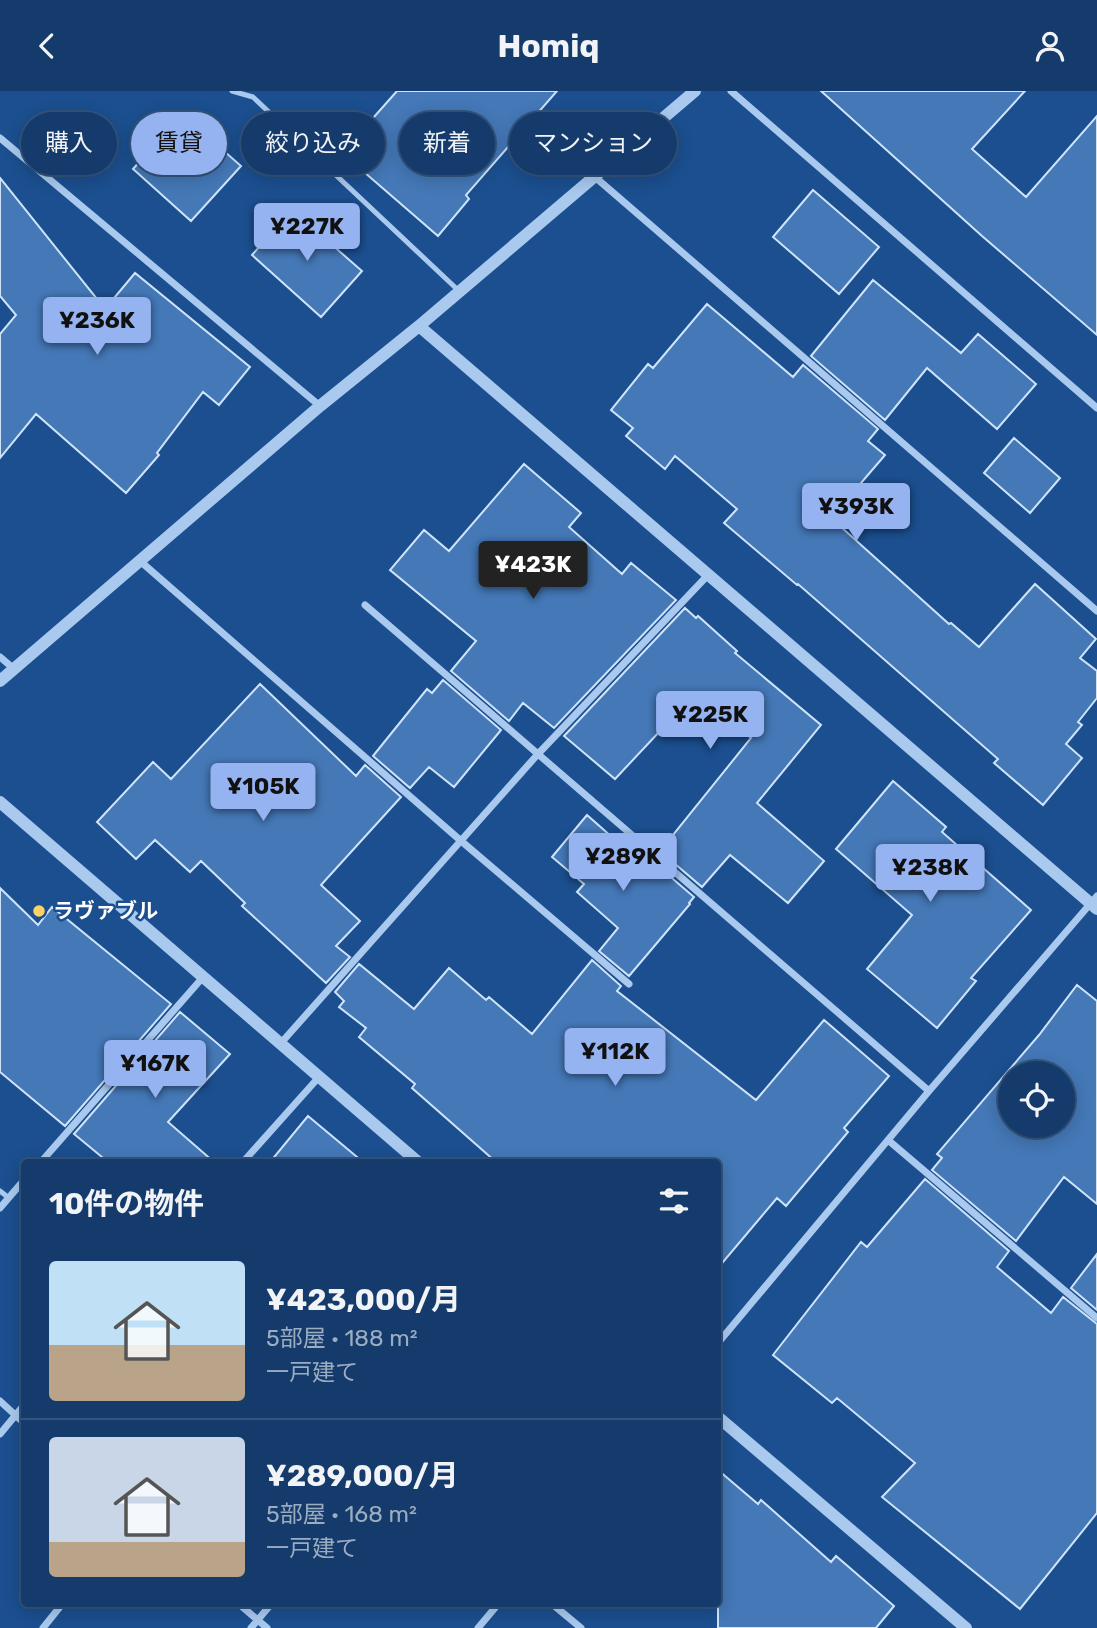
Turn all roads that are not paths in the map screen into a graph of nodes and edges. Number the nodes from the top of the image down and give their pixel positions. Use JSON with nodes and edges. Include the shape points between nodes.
{"nodes":[{"id":1,"x":232,"y":91,"type":"edge"},
{"id":2,"x":695,"y":91,"type":"edge"},
{"id":3,"x":731,"y":91,"type":"edge"},
{"id":4,"x":0,"y":138,"type":"edge"},
{"id":5,"x":595,"y":177,"type":"junction"},
{"id":6,"x":460,"y":292,"type":"junction"},
{"id":7,"x":419,"y":326,"type":"junction"},
{"id":8,"x":320,"y":406,"type":"junction"},
{"id":9,"x":1097,"y":408,"type":"edge"},
{"id":10,"x":140,"y":561,"type":"junction"},
{"id":11,"x":708,"y":575,"type":"junction"},
{"id":12,"x":365,"y":605,"type":"dead end"},
{"id":13,"x":1097,"y":611,"type":"edge"},
{"id":14,"x":0,"y":657,"type":"edge"},
{"id":15,"x":14,"y":669,"type":"junction"},
{"id":16,"x":0,"y":681,"type":"edge"},
{"id":17,"x":538,"y":754,"type":"junction"},
{"id":18,"x":0,"y":802,"type":"edge"},
{"id":19,"x":460,"y":841,"type":"junction"},
{"id":20,"x":1095,"y":903,"type":"edge"},
{"id":21,"x":204,"y":977,"type":"junction"},
{"id":22,"x":629,"y":984,"type":"dead end"},
{"id":23,"x":281,"y":1043,"type":"junction"},
{"id":24,"x":319,"y":1077,"type":"junction"},
{"id":25,"x":929,"y":1091,"type":"junction"},
{"id":26,"x":888,"y":1140,"type":"junction"},
{"id":27,"x":44,"y":1159,"type":"edge"},
{"id":28,"x":246,"y":1159,"type":"edge"},
{"id":29,"x":415,"y":1159,"type":"edge"},
{"id":30,"x":21,"y":1184,"type":"edge"},
{"id":31,"x":0,"y":1191,"type":"edge"},
{"id":32,"x":9,"y":1198,"type":"junction"},
{"id":33,"x":0,"y":1208,"type":"edge"},
{"id":34,"x":1097,"y":1318,"type":"edge"},
{"id":35,"x":721,"y":1339,"type":"edge"},
{"id":36,"x":0,"y":1401,"type":"edge"},
{"id":37,"x":21,"y":1409,"type":"edge"},
{"id":38,"x":16,"y":1415,"type":"junction"},
{"id":39,"x":21,"y":1420,"type":"edge"},
{"id":40,"x":721,"y":1420,"type":"edge"},
{"id":41,"x":0,"y":1434,"type":"edge"},
{"id":42,"x":61,"y":1607,"type":"edge"},
{"id":43,"x":243,"y":1607,"type":"edge"},
{"id":44,"x":269,"y":1607,"type":"edge"},
{"id":45,"x":496,"y":1607,"type":"edge"},
{"id":46,"x":556,"y":1607,"type":"edge"},
{"id":47,"x":258,"y":1620,"type":"junction"},
{"id":48,"x":43,"y":1628,"type":"edge"},
{"id":49,"x":251,"y":1628,"type":"edge"},
{"id":50,"x":267,"y":1628,"type":"edge"},
{"id":51,"x":478,"y":1628,"type":"edge"},
{"id":52,"x":581,"y":1628,"type":"edge"},
{"id":53,"x":966,"y":1628,"type":"edge"}],
"edges":[{"from":1,"to":6,"type":"lane","via":[[253,97]]},
{"from":2,"to":5,"type":"street"},
{"from":3,"to":9,"type":"street"},
{"from":4,"to":8,"type":"street"},
{"from":5,"to":6,"type":"street"},
{"from":5,"to":13,"type":"street"},
{"from":6,"to":7,"type":"street"},
{"from":7,"to":8,"type":"street"},
{"from":7,"to":11,"type":"street"},
{"from":8,"to":10,"type":"street"},
{"from":10,"to":15,"type":"street"},
{"from":10,"to":19,"type":"street"},
{"from":11,"to":17,"type":"street"},
{"from":11,"to":20,"type":"street"},
{"from":12,"to":17,"type":"street"},
{"from":14,"to":15,"type":"street"},
{"from":15,"to":16,"type":"street"},
{"from":17,"to":19,"type":"street"},
{"from":17,"to":25,"type":"street"},
{"from":18,"to":21,"type":"street"},
{"from":19,"to":22,"type":"street"},
{"from":19,"to":23,"type":"street"},
{"from":20,"to":25,"type":"street"},
{"from":21,"to":23,"type":"street"},
{"from":21,"to":27,"type":"street"},
{"from":23,"to":24,"type":"street"},
{"from":24,"to":28,"type":"street"},
{"from":24,"to":29,"type":"street"},
{"from":25,"to":26,"type":"street"},
{"from":26,"to":34,"type":"street"},
{"from":26,"to":35,"type":"street"},
{"from":30,"to":32,"type":"street"},
{"from":31,"to":32,"type":"lane"},
{"from":32,"to":33,"type":"street"},
{"from":36,"to":38,"type":"street"},
{"from":37,"to":38,"type":"street"},
{"from":38,"to":39,"type":"street"},
{"from":38,"to":41,"type":"street"},
{"from":40,"to":53,"type":"street"},
{"from":42,"to":48,"type":"street"},
{"from":43,"to":47,"type":"street"},
{"from":44,"to":47,"type":"street"},
{"from":45,"to":51,"type":"street"},
{"from":46,"to":52,"type":"street"},
{"from":47,"to":49,"type":"street"},
{"from":47,"to":50,"type":"street"}]}
